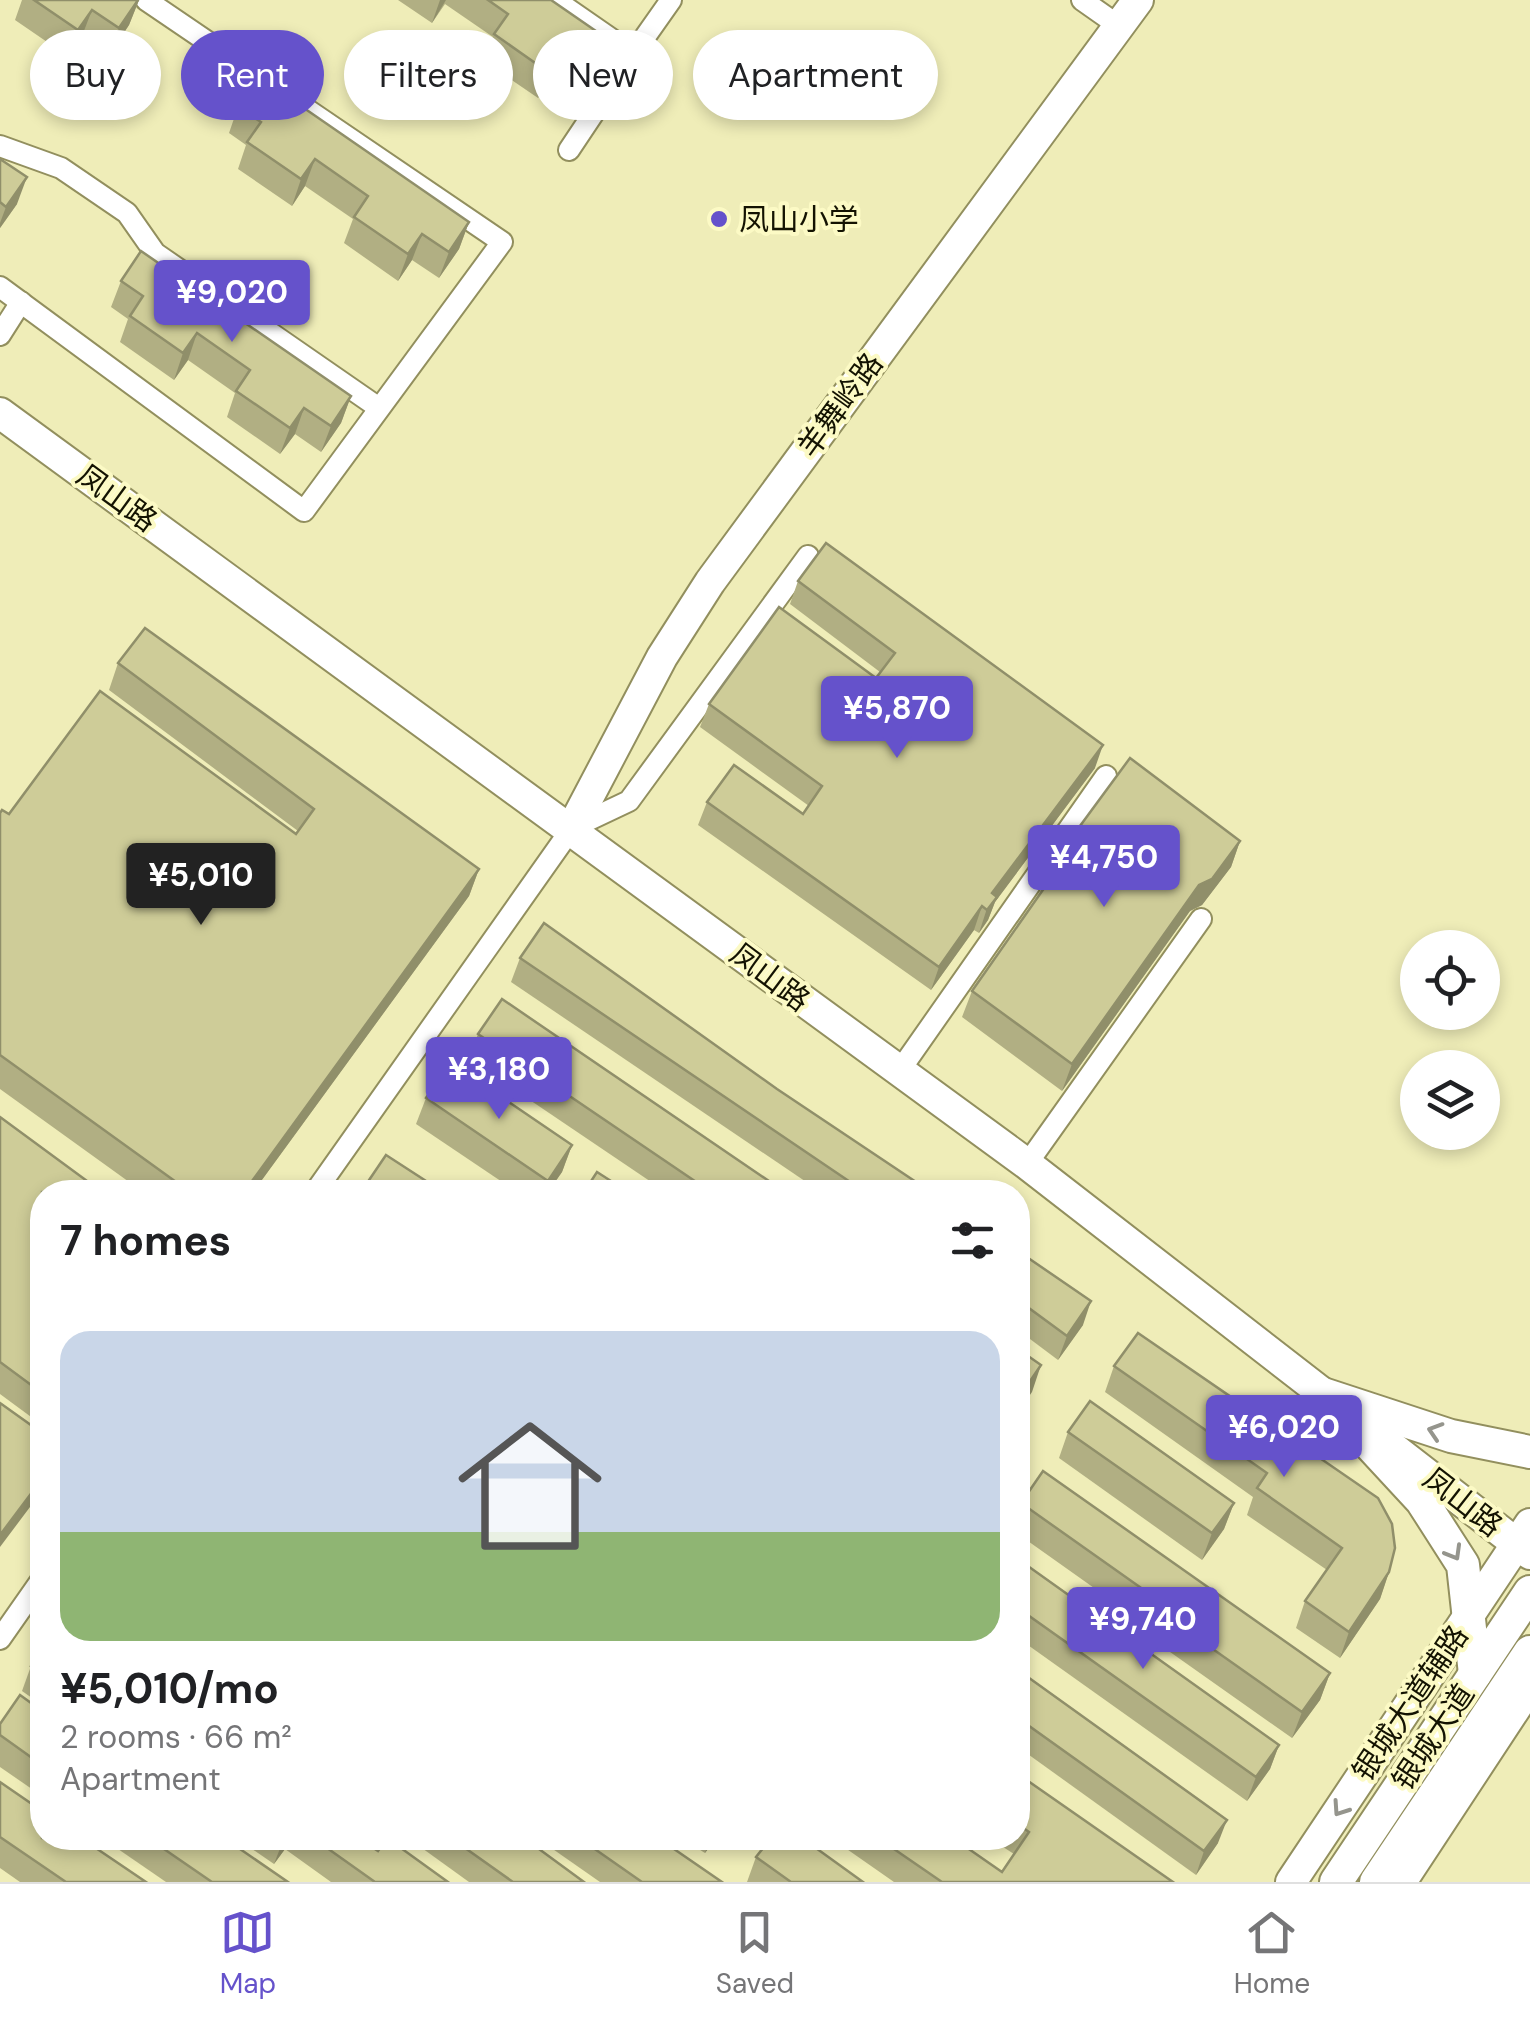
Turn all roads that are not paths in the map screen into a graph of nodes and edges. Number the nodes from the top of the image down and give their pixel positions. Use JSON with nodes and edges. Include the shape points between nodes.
{"nodes":[{"id":1,"x":146,"y":0,"type":"edge"},
{"id":2,"x":556,"y":0,"type":"edge"},
{"id":3,"x":671,"y":0,"type":"edge"},
{"id":4,"x":1082,"y":0,"type":"edge"},
{"id":5,"x":1138,"y":0,"type":"edge"},
{"id":6,"x":1119,"y":26,"type":"junction"},
{"id":7,"x":599,"y":30,"type":"edge"},
{"id":8,"x":650,"y":30,"type":"edge"},
{"id":9,"x":589,"y":120,"type":"edge"},
{"id":10,"x":0,"y":146,"type":"edge"},
{"id":11,"x":569,"y":150,"type":"dead end"},
{"id":12,"x":0,"y":288,"type":"edge"},
{"id":13,"x":21,"y":302,"type":"junction"},
{"id":14,"x":0,"y":335,"type":"edge"},
{"id":15,"x":380,"y":408,"type":"junction"},
{"id":16,"x":0,"y":413,"type":"edge"},
{"id":17,"x":808,"y":556,"type":"dead end"},
{"id":18,"x":1106,"y":776,"type":"dead end"},
{"id":19,"x":572,"y":828,"type":"junction"},
{"id":20,"x":1200,"y":919,"type":"dead end"},
{"id":21,"x":898,"y":1073,"type":"junction"},
{"id":22,"x":1027,"y":1164,"type":"junction"},
{"id":23,"x":323,"y":1180,"type":"edge"},
{"id":24,"x":1323,"y":1394,"type":"junction"},
{"id":25,"x":1530,"y":1452,"type":"edge"},
{"id":26,"x":1525,"y":1540,"type":"edge"},
{"id":27,"x":1530,"y":1592,"type":"edge"},
{"id":28,"x":30,"y":1596,"type":"edge"},
{"id":29,"x":1466,"y":1617,"type":"junction"},
{"id":30,"x":0,"y":1639,"type":"edge"},
{"id":31,"x":1530,"y":1652,"type":"edge"},
{"id":32,"x":1475,"y":1674,"type":"junction"},
{"id":33,"x":1521,"y":1685,"type":"edge"},
{"id":34,"x":1291,"y":1882,"type":"edge"},
{"id":35,"x":1336,"y":1882,"type":"edge"},
{"id":36,"x":1376,"y":1882,"type":"edge"},
{"id":37,"x":1401,"y":1882,"type":"edge"}],
"edges":[{"from":1,"to":15,"type":"street","via":[[502,242]]},
{"from":2,"to":7,"type":"street"},
{"from":3,"to":8,"type":"street"},
{"from":4,"to":6,"type":"street"},
{"from":5,"to":6,"type":"street","name":"羊舞岭路"},
{"from":6,"to":19,"type":"street","name":"羊舞岭路","via":[[710,582],[662,657]]},
{"from":9,"to":11,"type":"street"},
{"from":10,"to":15,"type":"street","via":[[62,168],[127,214],[155,253]]},
{"from":12,"to":13,"type":"street"},
{"from":13,"to":14,"type":"street"},
{"from":13,"to":15,"type":"street","via":[[304,511]]},
{"from":16,"to":19,"type":"street","name":"凤山路"},
{"from":17,"to":19,"type":"street","via":[[629,801]]},
{"from":18,"to":21,"type":"street"},
{"from":19,"to":21,"type":"street","name":"凤山路"},
{"from":19,"to":23,"type":"street"},
{"from":20,"to":22,"type":"street"},
{"from":21,"to":22,"type":"street","name":"凤山路"},
{"from":22,"to":24,"type":"street","name":"凤山路"},
{"from":25,"to":24,"type":"main road","one_way":true,"via":[[1451,1436]]},
{"from":24,"to":26,"type":"street","name":"凤山路"},
{"from":24,"to":29,"type":"main road","one_way":true,"via":[[1422,1501],[1462,1564]]},
{"from":26,"to":29,"type":"street","name":"银城大道辅路"},
{"from":27,"to":32,"type":"main road","name":"银城大道"},
{"from":28,"to":30,"type":"street"},
{"from":29,"to":32,"type":"main road"},
{"from":29,"to":34,"type":"street","name":"银城大道辅路","one_way":true},
{"from":31,"to":33,"type":"main road","name":"银城大道"},
{"from":32,"to":35,"type":"main road","name":"银城大道"},
{"from":33,"to":36,"type":"main road","name":"银城大道"},
{"from":33,"to":37,"type":"street"}]}
